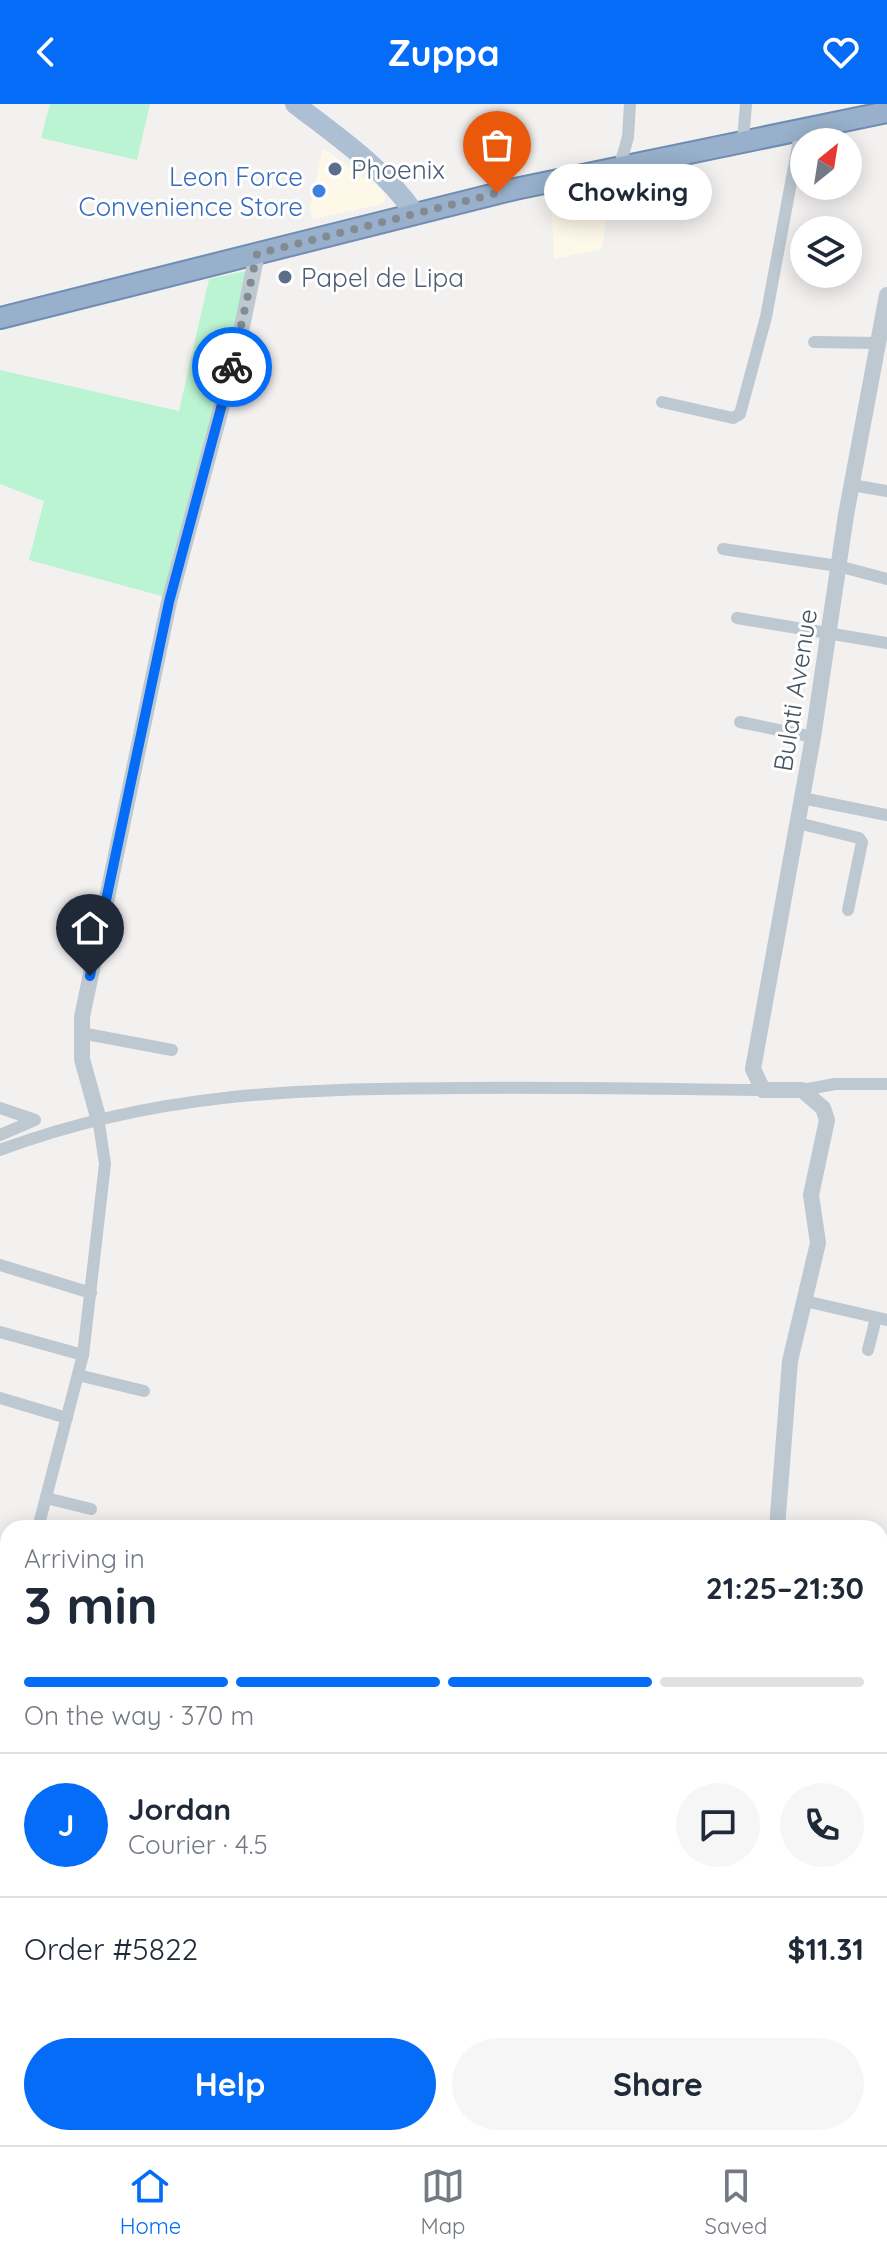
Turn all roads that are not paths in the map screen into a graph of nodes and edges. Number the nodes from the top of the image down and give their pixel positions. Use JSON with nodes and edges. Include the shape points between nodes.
{"nodes":[{"id":1,"x":295,"y":104,"type":"edge"},
{"id":2,"x":630,"y":104,"type":"edge"},
{"id":3,"x":746,"y":104,"type":"edge"},
{"id":4,"x":887,"y":112,"type":"edge"},
{"id":5,"x":806,"y":128,"type":"edge"},
{"id":6,"x":790,"y":131,"type":"edge"},
{"id":7,"x":743,"y":140,"type":"junction"},
{"id":8,"x":620,"y":165,"type":"junction"},
{"id":9,"x":790,"y":188,"type":"edge"},
{"id":10,"x":415,"y":214,"type":"junction"},
{"id":11,"x":257,"y":254,"type":"junction"},
{"id":12,"x":887,"y":295,"type":"edge"},
{"id":13,"x":0,"y":318,"type":"edge"},
{"id":14,"x":814,"y":342,"type":"dead end"},
{"id":15,"x":876,"y":343,"type":"junction"},
{"id":16,"x":662,"y":402,"type":"dead end"},
{"id":17,"x":852,"y":485,"type":"junction"},
{"id":18,"x":887,"y":491,"type":"edge"},
{"id":19,"x":723,"y":549,"type":"dead end"},
{"id":20,"x":838,"y":566,"type":"junction"},
{"id":21,"x":887,"y":579,"type":"edge"},
{"id":22,"x":737,"y":618,"type":"dead end"},
{"id":23,"x":829,"y":632,"type":"junction"},
{"id":24,"x":887,"y":643,"type":"edge"},
{"id":25,"x":740,"y":722,"type":"dead end"},
{"id":26,"x":813,"y":737,"type":"junction"},
{"id":27,"x":802,"y":798,"type":"junction"},
{"id":28,"x":887,"y":815,"type":"edge"},
{"id":29,"x":798,"y":823,"type":"junction"},
{"id":30,"x":848,"y":910,"type":"dead end"},
{"id":31,"x":81,"y":1033,"type":"junction"},
{"id":32,"x":172,"y":1050,"type":"dead end"},
{"id":33,"x":887,"y":1084,"type":"edge"},
{"id":34,"x":763,"y":1090,"type":"junction"},
{"id":35,"x":802,"y":1090,"type":"junction"},
{"id":36,"x":0,"y":1108,"type":"edge"},
{"id":37,"x":98,"y":1117,"type":"junction"},
{"id":38,"x":0,"y":1135,"type":"edge"},
{"id":39,"x":0,"y":1150,"type":"edge"},
{"id":40,"x":0,"y":1265,"type":"edge"},
{"id":41,"x":91,"y":1293,"type":"junction"},
{"id":42,"x":805,"y":1301,"type":"junction"},
{"id":43,"x":881,"y":1319,"type":"edge"},
{"id":44,"x":0,"y":1332,"type":"edge"},
{"id":45,"x":868,"y":1350,"type":"dead end"},
{"id":46,"x":83,"y":1355,"type":"junction"},
{"id":47,"x":78,"y":1375,"type":"junction"},
{"id":48,"x":144,"y":1391,"type":"dead end"},
{"id":49,"x":0,"y":1398,"type":"edge"},
{"id":50,"x":67,"y":1418,"type":"junction"},
{"id":51,"x":46,"y":1498,"type":"junction"},
{"id":52,"x":91,"y":1509,"type":"dead end"},
{"id":53,"x":40,"y":1520,"type":"edge"},
{"id":54,"x":778,"y":1520,"type":"edge"}],
"edges":[{"from":1,"to":10,"type":"main road","via":[[394,186]]},
{"from":2,"to":8,"type":"street"},
{"from":3,"to":7,"type":"street"},
{"from":4,"to":5,"type":"highway"},
{"from":6,"to":7,"type":"highway"},
{"from":7,"to":8,"type":"highway"},
{"from":8,"to":10,"type":"highway"},
{"from":9,"to":16,"type":"street","via":[[766,317],[740,414],[733,418]]},
{"from":10,"to":11,"type":"highway"},
{"from":11,"to":13,"type":"highway"},
{"from":11,"to":31,"type":"street","via":[[169,602]]},
{"from":12,"to":15,"type":"street","name":"Bulati Avenue"},
{"from":14,"to":15,"type":"street"},
{"from":15,"to":17,"type":"street","name":"Bulati Avenue"},
{"from":17,"to":18,"type":"street"},
{"from":17,"to":20,"type":"street","name":"Bulati Avenue"},
{"from":19,"to":20,"type":"street"},
{"from":20,"to":21,"type":"street"},
{"from":20,"to":23,"type":"street","name":"Bulati Avenue"},
{"from":22,"to":23,"type":"street"},
{"from":23,"to":24,"type":"street"},
{"from":23,"to":26,"type":"street","name":"Bulati Avenue"},
{"from":25,"to":26,"type":"street"},
{"from":26,"to":27,"type":"street","name":"Bulati Avenue"},
{"from":27,"to":28,"type":"street"},
{"from":27,"to":29,"type":"street","name":"Bulati Avenue"},
{"from":29,"to":30,"type":"street","via":[[862,842]]},
{"from":29,"to":34,"type":"street","name":"Bulati Avenue","via":[[753,1069]]},
{"from":31,"to":32,"type":"street"},
{"from":31,"to":37,"type":"street","via":[[82,1059]]},
{"from":33,"to":35,"type":"street"},
{"from":34,"to":35,"type":"street"},
{"from":34,"to":37,"type":"street","via":[[285,1090]]},
{"from":35,"to":42,"type":"street","via":[[823,1108],[827,1120],[811,1195],[818,1243]]},
{"from":36,"to":38,"type":"street","via":[[35,1120]]},
{"from":37,"to":39,"type":"street"},
{"from":37,"to":41,"type":"street","via":[[105,1164]]},
{"from":40,"to":41,"type":"street"},
{"from":41,"to":46,"type":"street"},
{"from":42,"to":43,"type":"street"},
{"from":42,"to":54,"type":"street","via":[[790,1361]]},
{"from":43,"to":45,"type":"street"},
{"from":44,"to":46,"type":"street"},
{"from":46,"to":47,"type":"street"},
{"from":47,"to":48,"type":"street"},
{"from":47,"to":50,"type":"street"},
{"from":49,"to":50,"type":"street"},
{"from":50,"to":51,"type":"street"},
{"from":51,"to":52,"type":"street"},
{"from":51,"to":53,"type":"street"}]}
